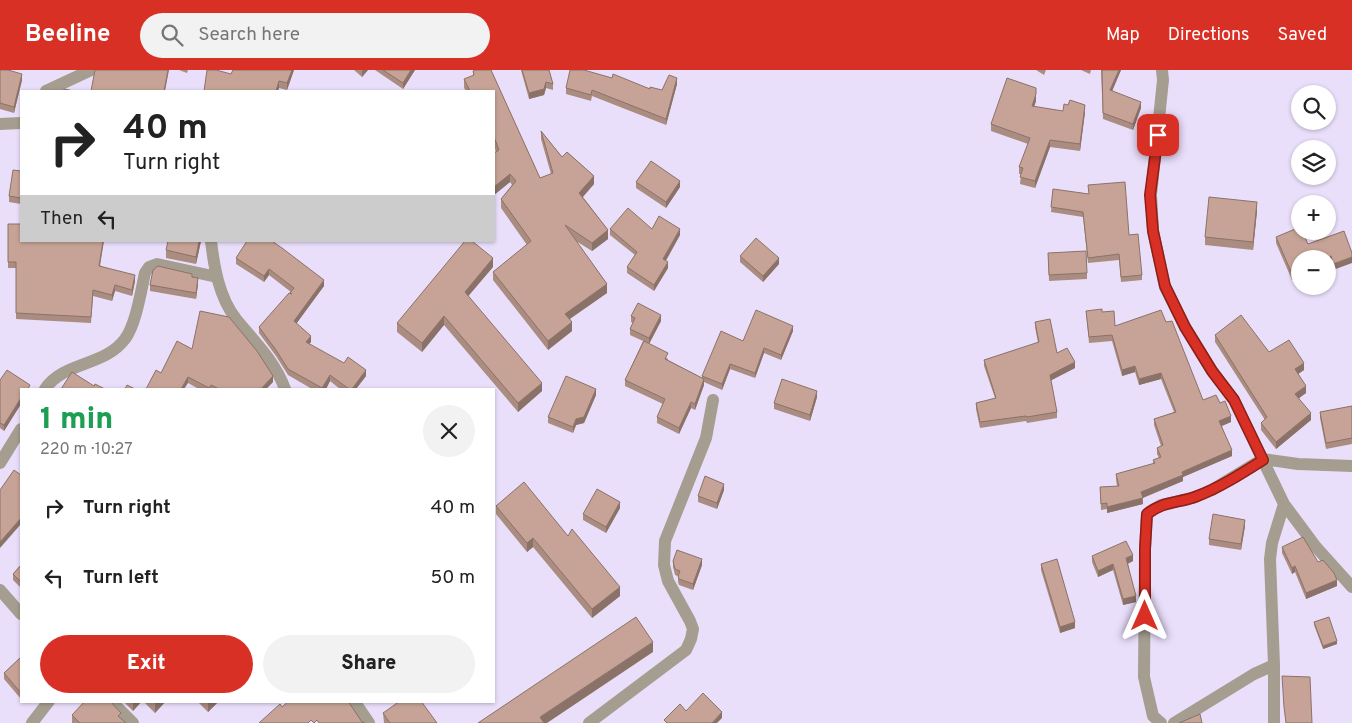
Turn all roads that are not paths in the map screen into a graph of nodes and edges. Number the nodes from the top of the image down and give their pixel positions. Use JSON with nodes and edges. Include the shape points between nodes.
{"nodes":[{"id":1,"x":91,"y":70,"type":"edge"},
{"id":2,"x":1162,"y":70,"type":"edge"},
{"id":3,"x":48,"y":90,"type":"edge"},
{"id":4,"x":20,"y":123,"type":"edge"},
{"id":5,"x":0,"y":124,"type":"edge"},
{"id":6,"x":211,"y":242,"type":"edge"},
{"id":7,"x":217,"y":277,"type":"junction"},
{"id":8,"x":46,"y":388,"type":"edge"},
{"id":9,"x":285,"y":388,"type":"edge"},
{"id":10,"x":713,"y":400,"type":"dead end"},
{"id":11,"x":20,"y":431,"type":"edge"},
{"id":12,"x":1263,"y":460,"type":"junction"},
{"id":13,"x":0,"y":463,"type":"edge"},
{"id":14,"x":1352,"y":466,"type":"edge"},
{"id":15,"x":1284,"y":504,"type":"junction"},
{"id":16,"x":1352,"y":587,"type":"edge"},
{"id":17,"x":0,"y":590,"type":"edge"},
{"id":18,"x":20,"y":613,"type":"edge"},
{"id":19,"x":1274,"y":665,"type":"junction"},
{"id":20,"x":47,"y":703,"type":"edge"},
{"id":21,"x":113,"y":703,"type":"edge"},
{"id":22,"x":355,"y":703,"type":"edge"},
{"id":23,"x":596,"y":721,"type":"edge"},
{"id":24,"x":32,"y":723,"type":"edge"},
{"id":25,"x":133,"y":723,"type":"edge"},
{"id":26,"x":370,"y":723,"type":"edge"},
{"id":27,"x":1161,"y":723,"type":"edge"},
{"id":28,"x":1174,"y":723,"type":"edge"},
{"id":29,"x":1274,"y":723,"type":"edge"}],
"edges":[{"from":1,"to":3,"type":"street"},
{"from":2,"to":12,"type":"street","via":[[1162,100],[1150,195],[1153,231],[1165,286],[1189,334],[1234,400]]},
{"from":4,"to":5,"type":"street"},
{"from":6,"to":7,"type":"street"},
{"from":7,"to":8,"type":"street","via":[[157,264],[150,267],[145,273],[126,338],[111,352],[63,373]]},
{"from":7,"to":9,"type":"street","via":[[228,306],[266,355]]},
{"from":10,"to":23,"type":"street","via":[[706,438],[664,541],[668,581],[690,621],[693,630],[691,640],[686,650]]},
{"from":11,"to":13,"type":"street"},
{"from":12,"to":14,"type":"street"},
{"from":12,"to":15,"type":"street"},
{"from":12,"to":27,"type":"street","via":[[1212,490],[1161,505],[1146,516],[1144,677],[1153,716]]},
{"from":15,"to":16,"type":"street"},
{"from":15,"to":19,"type":"street","via":[[1270,559]]},
{"from":17,"to":18,"type":"street"},
{"from":19,"to":28,"type":"street"},
{"from":19,"to":29,"type":"street"},
{"from":20,"to":24,"type":"street"},
{"from":21,"to":25,"type":"street"},
{"from":22,"to":26,"type":"street"}]}
